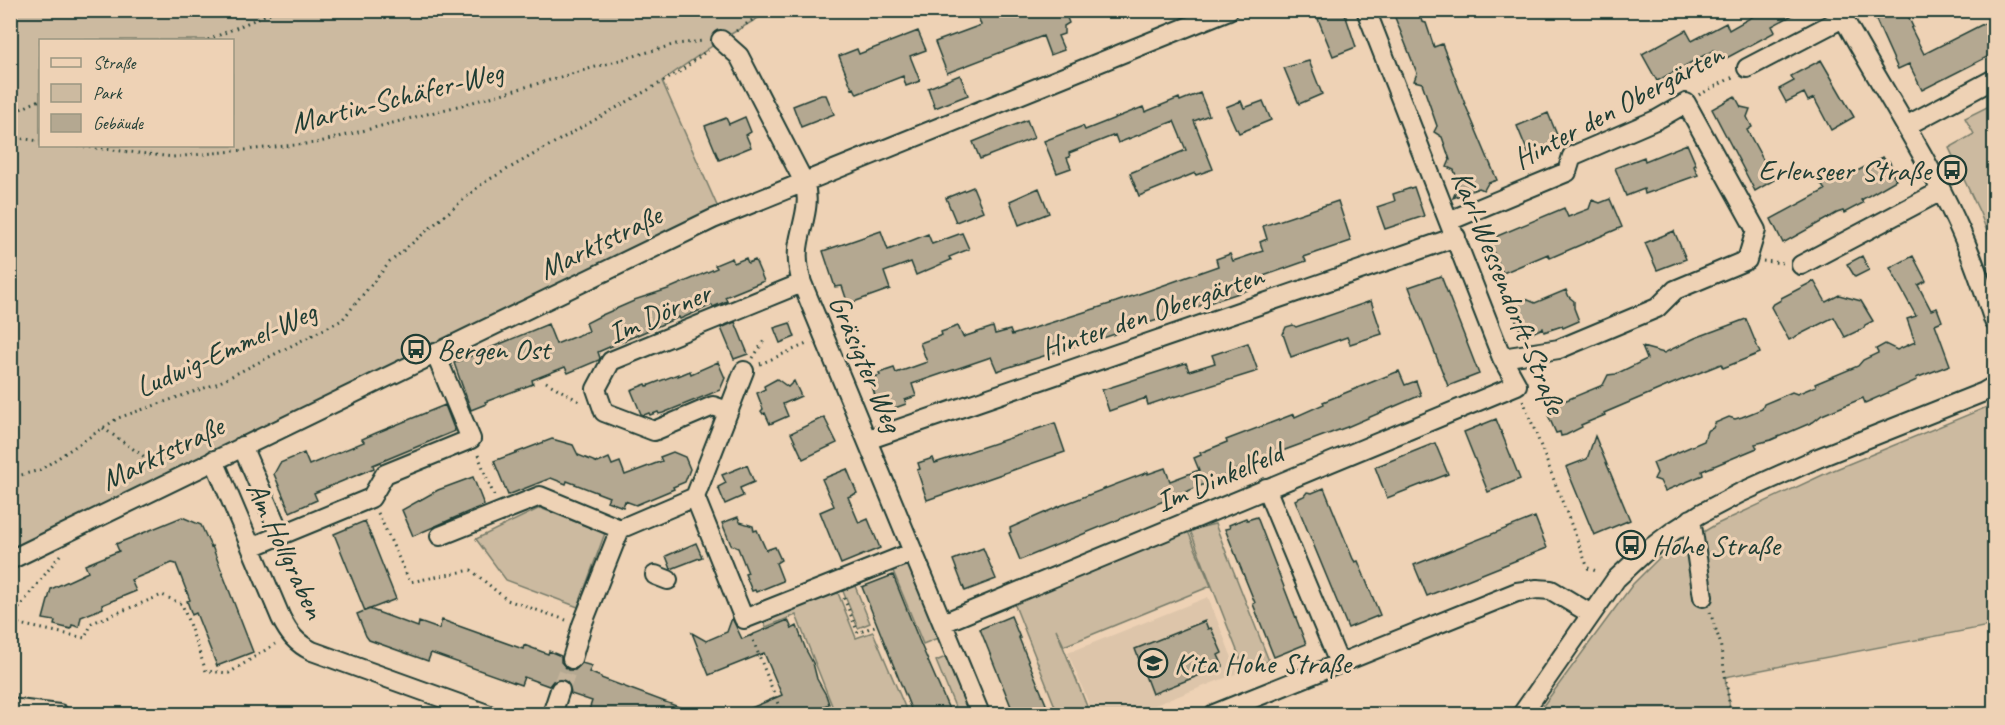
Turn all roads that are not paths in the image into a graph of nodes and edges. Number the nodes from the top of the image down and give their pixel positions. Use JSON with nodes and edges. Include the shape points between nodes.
{"nodes":[{"id":1,"x":1229,"y":10,"type":"edge"},
{"id":2,"x":1366,"y":10,"type":"edge"},
{"id":3,"x":1841,"y":14,"type":"edge"},
{"id":4,"x":721,"y":40,"type":"road end"},
{"id":5,"x":1747,"y":68,"type":"road end"},
{"id":6,"x":1995,"y":79,"type":"edge"},
{"id":7,"x":1906,"y":126,"type":"junction"},
{"id":8,"x":804,"y":182,"type":"junction"},
{"id":9,"x":1941,"y":191,"type":"junction"},
{"id":10,"x":1453,"y":229,"type":"junction"},
{"id":11,"x":1800,"y":265,"type":"road end"},
{"id":12,"x":802,"y":284,"type":"junction"},
{"id":13,"x":1995,"y":321,"type":"edge"},
{"id":14,"x":435,"y":353,"type":"junction"},
{"id":15,"x":1502,"y":358,"type":"junction"},
{"id":16,"x":744,"y":371,"type":"road end"},
{"id":17,"x":1517,"y":385,"type":"joint"},
{"id":18,"x":1995,"y":386,"type":"edge"},
{"id":19,"x":728,"y":411,"type":"junction"},
{"id":20,"x":867,"y":440,"type":"junction"},
{"id":21,"x":242,"y":446,"type":"junction"},
{"id":22,"x":214,"y":460,"type":"junction"},
{"id":23,"x":1266,"y":488,"type":"junction"},
{"id":24,"x":695,"y":497,"type":"junction"},
{"id":25,"x":1691,"y":519,"type":"junction"},
{"id":26,"x":620,"y":528,"type":"junction"},
{"id":27,"x":281,"y":536,"type":"junction"},
{"id":28,"x":440,"y":536,"type":"dead end"},
{"id":29,"x":252,"y":548,"type":"junction"},
{"id":30,"x":913,"y":552,"type":"junction"},
{"id":31,"x":10,"y":560,"type":"edge"},
{"id":32,"x":1703,"y":597,"type":"road end"},
{"id":33,"x":1591,"y":614,"type":"junction"},
{"id":34,"x":943,"y":623,"type":"junction"},
{"id":35,"x":572,"y":659,"type":"tunnel mouth"},
{"id":36,"x":1339,"y":663,"type":"junction"},
{"id":37,"x":560,"y":690,"type":"tunnel mouth"},
{"id":38,"x":10,"y":708,"type":"edge"},
{"id":39,"x":59,"y":714,"type":"edge"},
{"id":40,"x":487,"y":714,"type":"edge"},
{"id":41,"x":552,"y":714,"type":"edge"},
{"id":42,"x":980,"y":714,"type":"edge"},
{"id":43,"x":1214,"y":714,"type":"edge"},
{"id":44,"x":1522,"y":714,"type":"edge"}],
"edges":[{"from":1,"to":8,"type":"street","name":"Marktstraße"},
{"from":2,"to":10,"type":"street","name":"Karl-Wessendorft-Straße"},
{"from":3,"to":5,"type":"street","name":"Hinter den Obergärten"},
{"from":3,"to":7,"type":"street"},
{"from":4,"to":8,"type":"street","name":"Gräsigter Weg","via":[[739,56]]},
{"from":6,"to":7,"type":"street"},
{"from":7,"to":9,"type":"street"},
{"from":8,"to":12,"type":"street","name":"Gräsigter Weg","via":[[807,208],[797,254]]},
{"from":8,"to":14,"type":"street","name":"Marktstraße","via":[[713,219]]},
{"from":9,"to":11,"type":"street"},
{"from":9,"to":13,"type":"street"},
{"from":10,"to":15,"type":"street","name":"Karl-Wessendorft-Straße"},
{"from":10,"to":15,"type":"street","name":"Hinter den Obergärten","via":[[1567,172],[1572,156],[1686,103],[1756,230],[1747,260],[1675,290],[1657,308],[1559,349]]},
{"from":10,"to":20,"type":"street","name":"Hinter den Obergärten"},
{"from":12,"to":19,"type":"street","name":"Im Dörner","via":[[611,360],[596,389],[604,412],[654,431],[713,406]]},
{"from":12,"to":20,"type":"street","name":"Gräsigter Weg"},
{"from":14,"to":21,"type":"street","name":"Marktstraße"},
{"from":14,"to":27,"type":"street","via":[[471,439],[385,474],[371,498]]},
{"from":15,"to":17,"type":"street","name":"Karl-Wessendorft-Straße"},
{"from":16,"to":19,"type":"street"},
{"from":17,"to":23,"type":"street","name":"Im Dinkelfeld"},
{"from":18,"to":25,"type":"street","via":[[1818,458]]},
{"from":19,"to":24,"type":"street"},
{"from":20,"to":30,"type":"street","name":"Gräsigter Weg"},
{"from":21,"to":22,"type":"street","name":"Marktstraße"},
{"from":21,"to":27,"type":"street"},
{"from":22,"to":29,"type":"street","name":"Am Hollgraben"},
{"from":22,"to":31,"type":"street","name":"Marktstraße"},
{"from":23,"to":34,"type":"street","name":"Im Dinkelfeld"},
{"from":23,"to":36,"type":"street"},
{"from":24,"to":26,"type":"street"},
{"from":24,"to":30,"type":"street","via":[[744,620]]},
{"from":25,"to":32,"type":"street"},
{"from":25,"to":33,"type":"street","via":[[1616,579]]},
{"from":26,"to":28,"type":"street","via":[[540,496]]},
{"from":26,"to":35,"type":"street"},
{"from":27,"to":29,"type":"street"},
{"from":29,"to":40,"type":"street","name":"Am Hollgraben","via":[[290,635],[299,645]]},
{"from":30,"to":34,"type":"street","name":"Gräsigter Weg"},
{"from":33,"to":36,"type":"street","via":[[1551,590],[1517,592]]},
{"from":33,"to":44,"type":"street"},
{"from":34,"to":42,"type":"street","name":"Gräsigter Weg"},
{"from":36,"to":43,"type":"street"},
{"from":37,"to":41,"type":"street"},
{"from":38,"to":39,"type":"street"}]}
